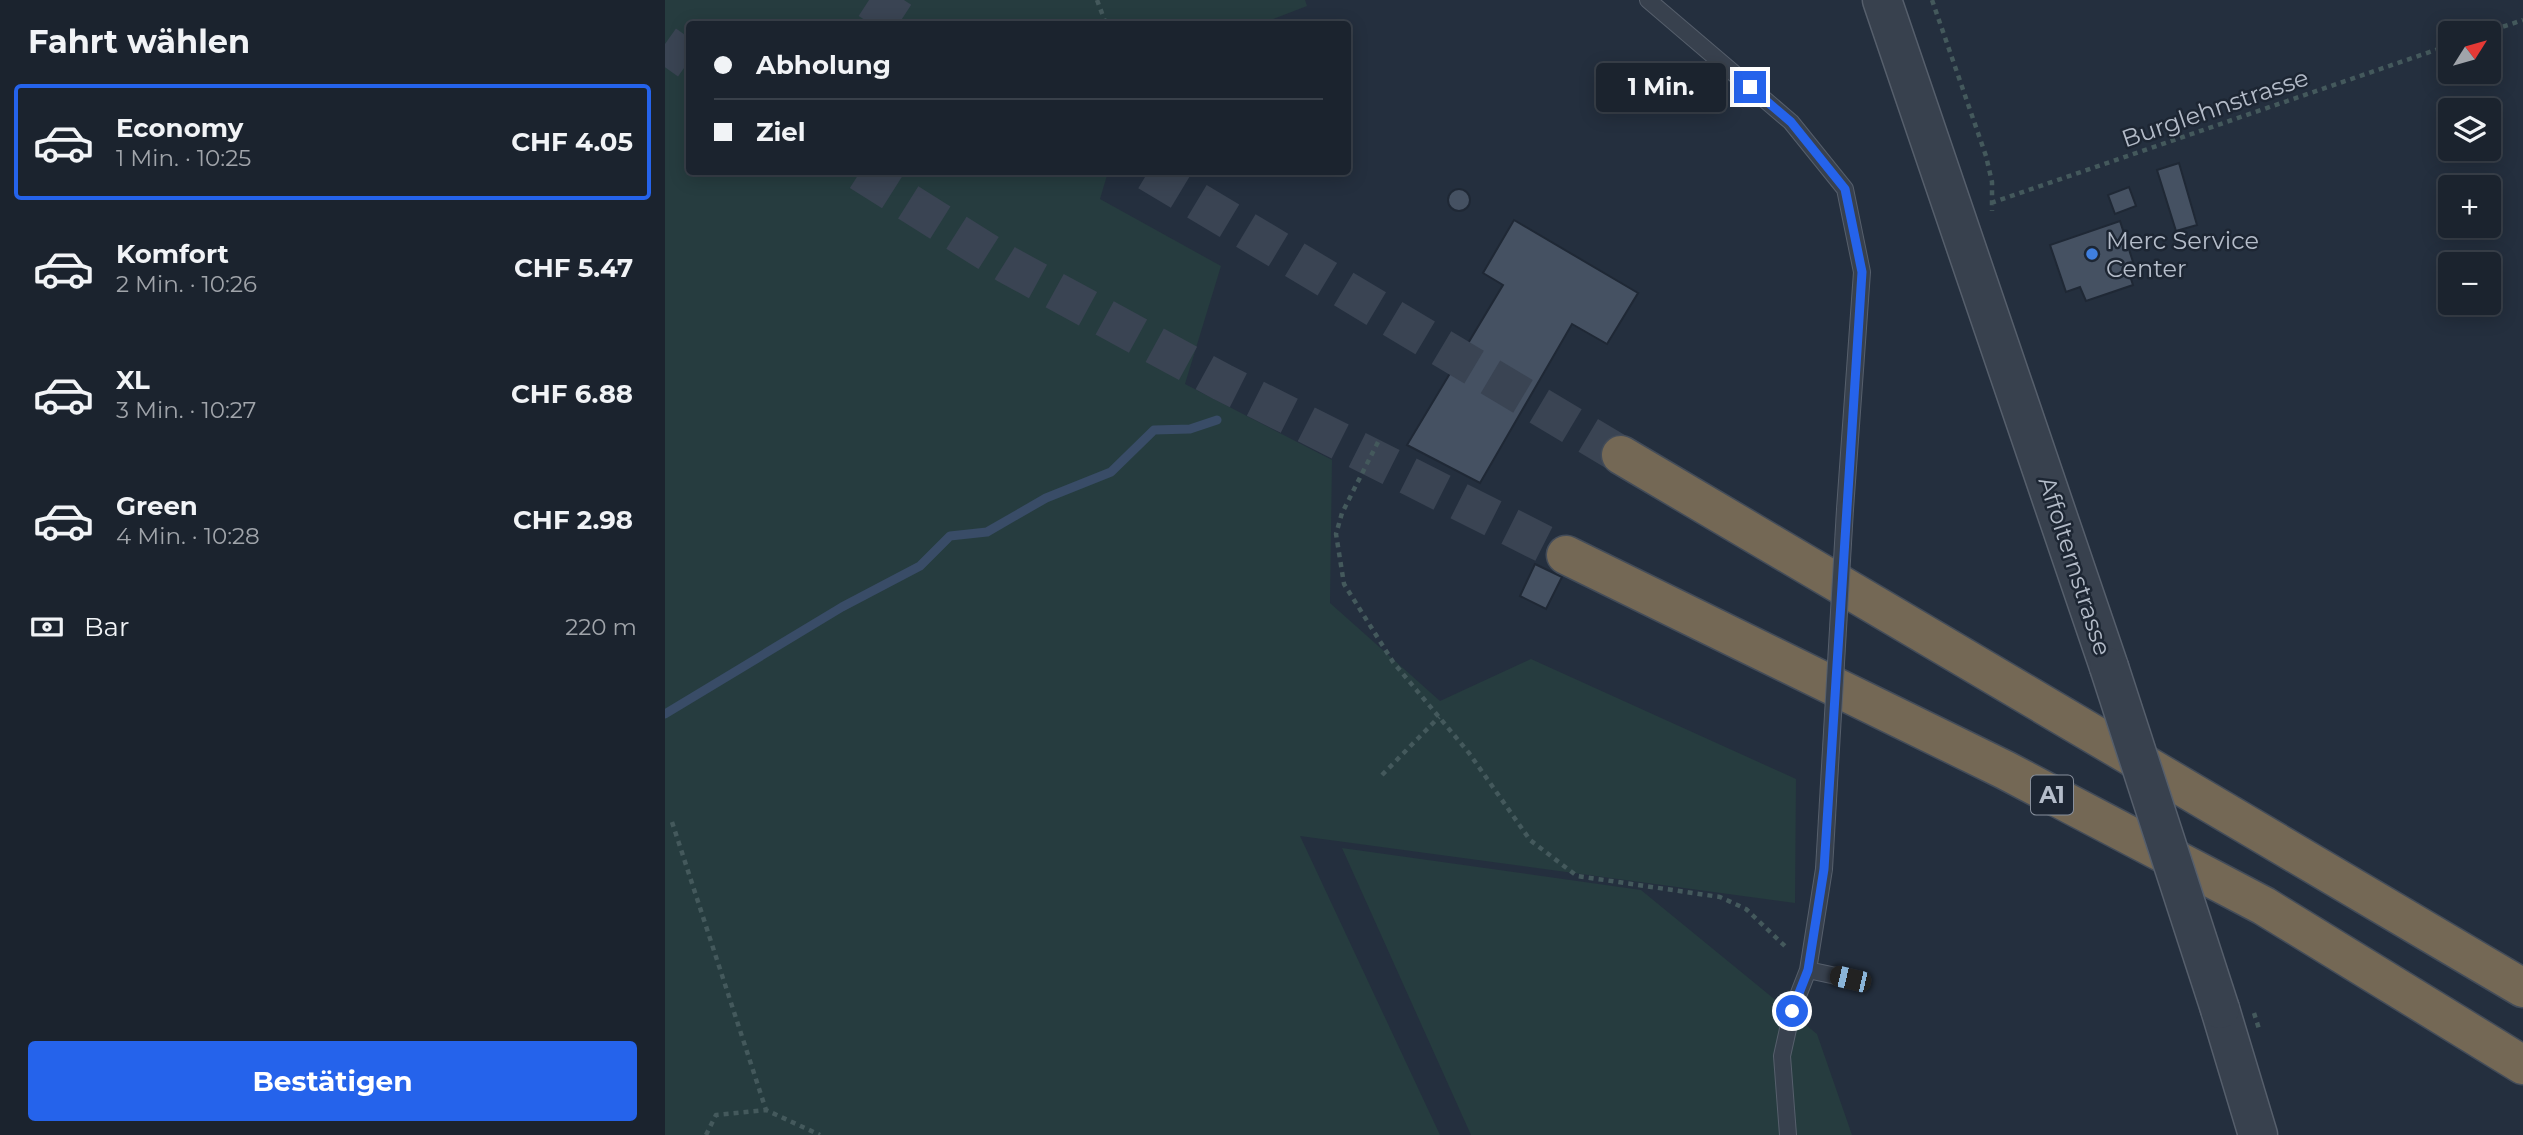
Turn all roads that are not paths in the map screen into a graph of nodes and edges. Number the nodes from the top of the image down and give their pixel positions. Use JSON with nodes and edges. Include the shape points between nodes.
{"nodes":[{"id":1,"x":1648,"y":0,"type":"edge"},
{"id":2,"x":1882,"y":0,"type":"edge"},
{"id":3,"x":1621,"y":455,"type":"tunnel mouth"},
{"id":4,"x":1566,"y":555,"type":"tunnel mouth"},
{"id":5,"x":1808,"y":970,"type":"junction"},
{"id":6,"x":1850,"y":979,"type":"dead end"},
{"id":7,"x":2523,"y":988,"type":"edge"},
{"id":8,"x":2523,"y":1065,"type":"edge"},
{"id":9,"x":1788,"y":1135,"type":"edge"},
{"id":10,"x":2257,"y":1135,"type":"edge"}],
"edges":[{"from":1,"to":5,"type":"lane","bridge":true,"via":[[1791,122],[1845,189],[1862,272],[1824,869]]},
{"from":2,"to":10,"type":"street","name":"Affolternstrasse","bridge":true,"via":[[2109,667]]},
{"from":3,"to":7,"type":"highway"},
{"from":4,"to":8,"type":"highway","number":"A1","via":[[2005,770],[2265,906]]},
{"from":5,"to":6,"type":"lane"},
{"from":5,"to":9,"type":"lane","via":[[1782,1056]]}]}
